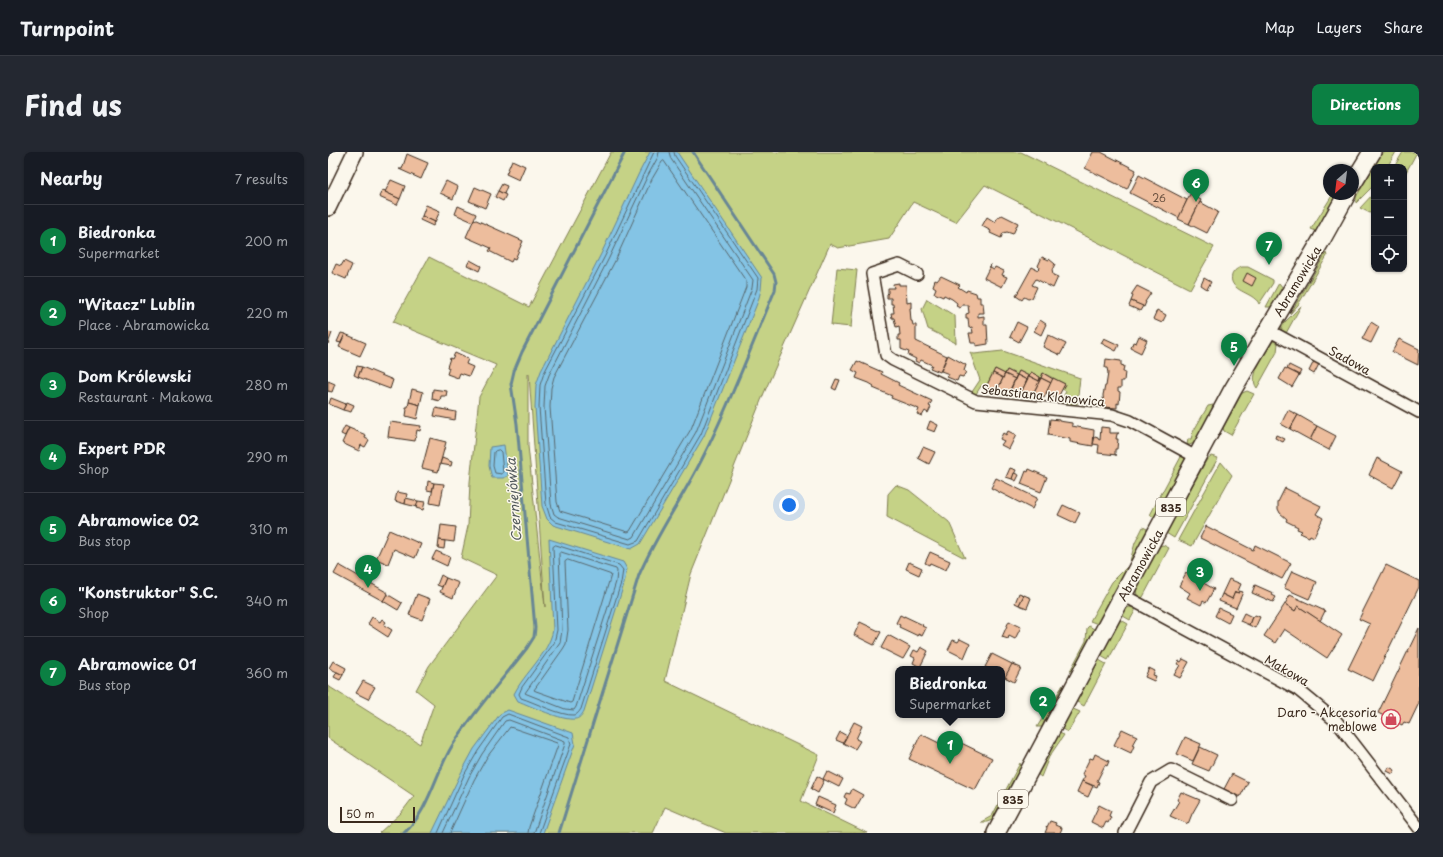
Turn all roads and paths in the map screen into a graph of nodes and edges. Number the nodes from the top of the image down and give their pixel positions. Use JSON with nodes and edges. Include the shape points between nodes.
{"nodes":[{"id":1,"x":355,"y":152,"type":"edge"},
{"id":2,"x":1372,"y":152,"type":"edge"},
{"id":3,"x":1359,"y":173,"type":"edge"},
{"id":4,"x":331,"y":193,"type":"edge"},
{"id":5,"x":1344,"y":200,"type":"edge"},
{"id":6,"x":328,"y":208,"type":"edge"},
{"id":7,"x":917,"y":274,"type":"dead end"},
{"id":8,"x":1268,"y":330,"type":"junction"},
{"id":9,"x":1419,"y":412,"type":"edge"},
{"id":10,"x":1198,"y":458,"type":"junction"},
{"id":11,"x":1123,"y":595,"type":"junction"},
{"id":12,"x":1232,"y":800,"type":"dead end"},
{"id":13,"x":1419,"y":828,"type":"edge"},
{"id":14,"x":996,"y":833,"type":"edge"},
{"id":15,"x":1125,"y":833,"type":"edge"}],
"edges":[{"from":1,"to":4,"type":"street"},
{"from":2,"to":3,"type":"main road"},
{"from":4,"to":6,"type":"street"},
{"from":5,"to":8,"type":"main road","name":"Abramowicka","number":"835"},
{"from":7,"to":10,"type":"street","name":"Sebastiana Klonowica","via":[[899,265],[872,274],[886,355],[893,360],[976,401],[1121,417]]},
{"from":8,"to":9,"type":"street","name":"Sadowa"},
{"from":8,"to":10,"type":"main road","name":"Abramowicka","number":"835"},
{"from":10,"to":11,"type":"main road","name":"Abramowicka","number":"835"},
{"from":11,"to":13,"type":"street","name":"Makowa","via":[[1297,689],[1337,722]]},
{"from":11,"to":14,"type":"main road","name":"Abramowicka","number":"835"},
{"from":12,"to":15,"type":"street","via":[[1171,770],[1151,782]]}]}
